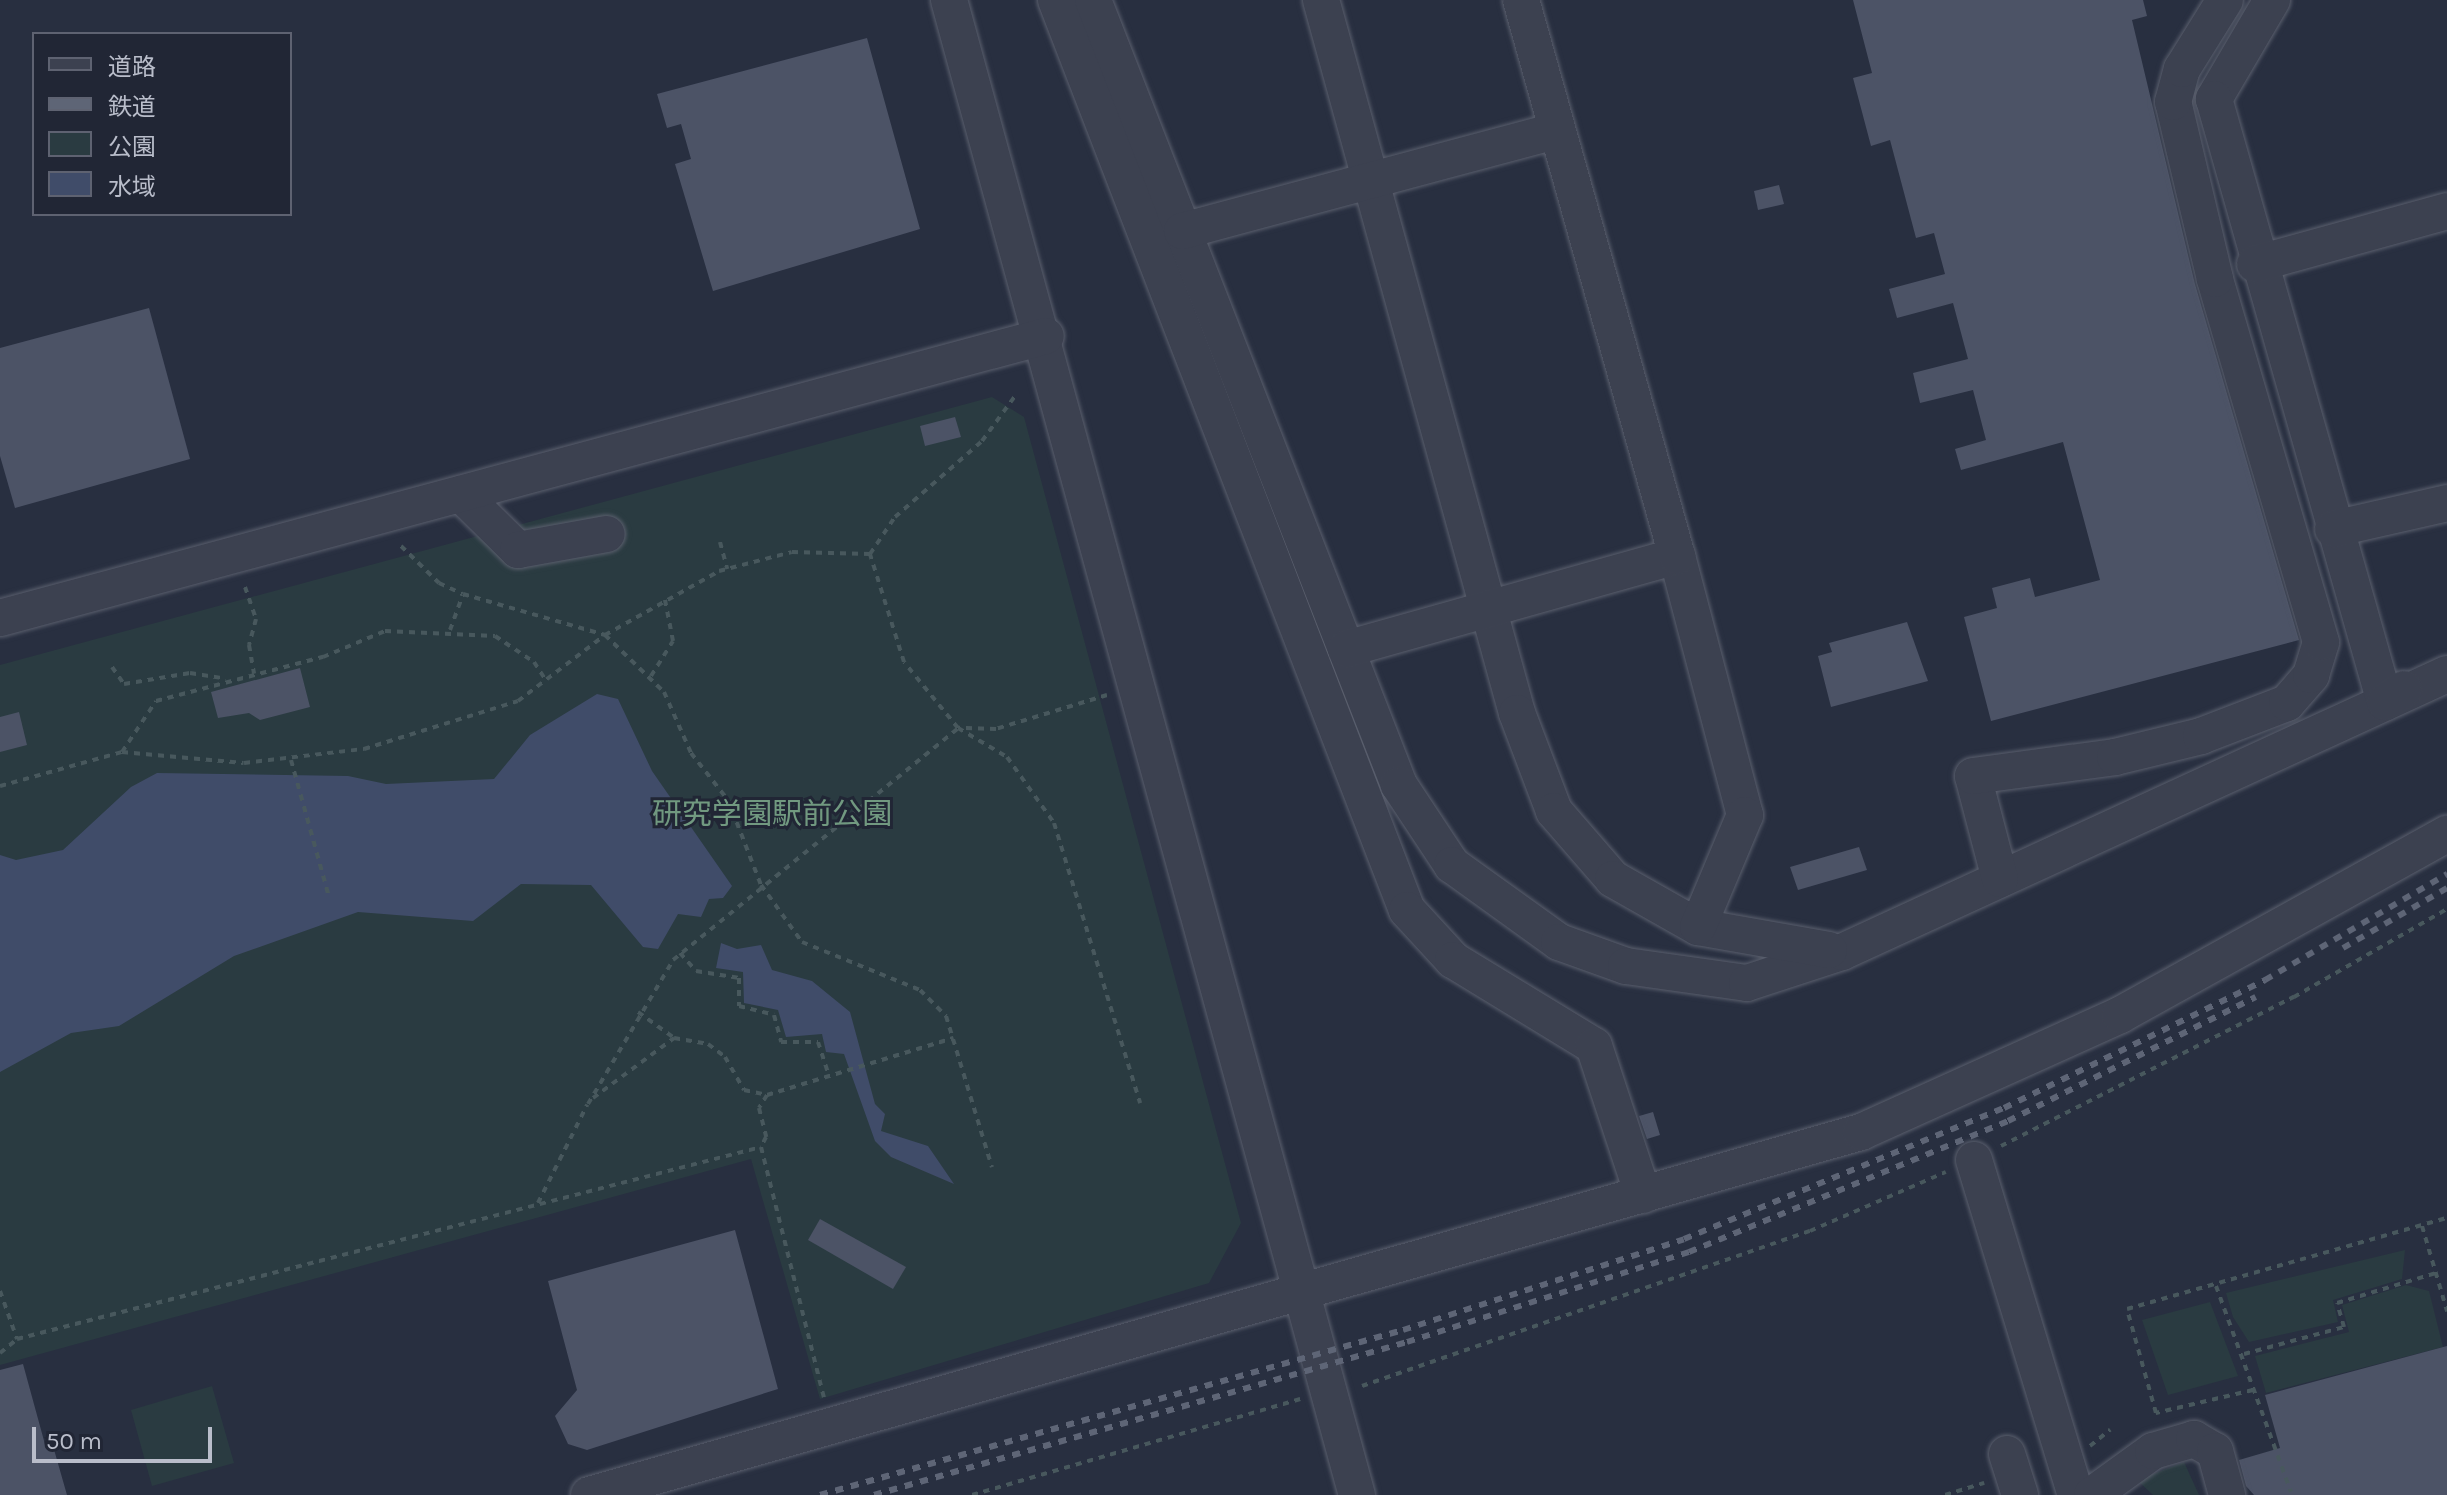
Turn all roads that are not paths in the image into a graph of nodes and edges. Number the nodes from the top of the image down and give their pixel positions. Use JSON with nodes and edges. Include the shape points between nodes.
{"nodes":[{"id":1,"x":949,"y":0,"type":"edge"},
{"id":2,"x":1056,"y":0,"type":"edge"},
{"id":3,"x":1093,"y":0,"type":"edge"},
{"id":4,"x":1321,"y":0,"type":"edge"},
{"id":5,"x":1521,"y":0,"type":"edge"},
{"id":6,"x":2225,"y":0,"type":"edge"},
{"id":7,"x":2272,"y":0,"type":"edge"},
{"id":8,"x":1555,"y":131,"type":"junction"},
{"id":9,"x":1369,"y":178,"type":"junction"},
{"id":10,"x":2447,"y":211,"type":"edge"},
{"id":11,"x":1182,"y":231,"type":"junction"},
{"id":12,"x":2255,"y":264,"type":"junction"},
{"id":13,"x":1046,"y":336,"type":"junction"},
{"id":14,"x":461,"y":494,"type":"junction"},
{"id":15,"x":2447,"y":503,"type":"edge"},
{"id":16,"x":2333,"y":529,"type":"junction"},
{"id":17,"x":607,"y":534,"type":"dead end"},
{"id":18,"x":1677,"y":556,"type":"junction"},
{"id":19,"x":1488,"y":609,"type":"junction"},
{"id":20,"x":0,"y":618,"type":"edge"},
{"id":21,"x":1346,"y":649,"type":"junction"},
{"id":22,"x":2447,"y":657,"type":"edge"},
{"id":23,"x":2447,"y":674,"type":"edge"},
{"id":24,"x":2385,"y":702,"type":"junction"},
{"id":25,"x":2447,"y":834,"type":"edge"},
{"id":26,"x":2000,"y":879,"type":"junction"},
{"id":27,"x":1698,"y":927,"type":"junction"},
{"id":28,"x":1842,"y":952,"type":"junction"},
{"id":29,"x":1974,"y":1160,"type":"road end"},
{"id":30,"x":1643,"y":1195,"type":"junction"},
{"id":31,"x":1302,"y":1291,"type":"junction"},
{"id":32,"x":2007,"y":1454,"type":"dead end"},
{"id":33,"x":589,"y":1495,"type":"edge"},
{"id":34,"x":1357,"y":1495,"type":"edge"},
{"id":35,"x":2020,"y":1495,"type":"edge"},
{"id":36,"x":2076,"y":1495,"type":"edge"},
{"id":37,"x":2092,"y":1495,"type":"edge"},
{"id":38,"x":2227,"y":1495,"type":"edge"}],
"edges":[{"from":1,"to":13,"type":"street"},
{"from":2,"to":30,"type":"street","via":[[1407,910],[1453,960],[1594,1046]]},
{"from":3,"to":11,"type":"street"},
{"from":4,"to":9,"type":"street"},
{"from":5,"to":8,"type":"street"},
{"from":6,"to":26,"type":"street","via":[[2182,69],[2173,102],[2215,279],[2321,642],[2311,675],[2287,703],[2201,736],[2115,757],[1973,776]]},
{"from":7,"to":12,"type":"street","via":[[2214,99]]},
{"from":8,"to":9,"type":"street"},
{"from":8,"to":18,"type":"street"},
{"from":9,"to":11,"type":"street"},
{"from":9,"to":19,"type":"street"},
{"from":10,"to":12,"type":"street"},
{"from":11,"to":21,"type":"street"},
{"from":12,"to":16,"type":"street"},
{"from":13,"to":14,"type":"street"},
{"from":13,"to":31,"type":"street"},
{"from":14,"to":17,"type":"street","via":[[518,550]]},
{"from":14,"to":20,"type":"street"},
{"from":15,"to":16,"type":"street"},
{"from":16,"to":24,"type":"street"},
{"from":18,"to":19,"type":"street"},
{"from":18,"to":27,"type":"street","via":[[1745,815]]},
{"from":19,"to":21,"type":"street"},
{"from":19,"to":27,"type":"street","via":[[1517,713],[1554,811],[1613,879]]},
{"from":21,"to":28,"type":"street","via":[[1399,785],[1452,865],[1498,905],[1559,942],[1626,966],[1747,983]]},
{"from":22,"to":24,"type":"street"},
{"from":23,"to":24,"type":"street"},
{"from":24,"to":26,"type":"street"},
{"from":25,"to":30,"type":"street","via":[[2120,1015],[1875,1126]]},
{"from":26,"to":28,"type":"street"},
{"from":27,"to":28,"type":"street"},
{"from":29,"to":36,"type":"street"},
{"from":30,"to":31,"type":"street"},
{"from":31,"to":33,"type":"street"},
{"from":31,"to":34,"type":"street"},
{"from":32,"to":35,"type":"street"},
{"from":37,"to":38,"type":"street","via":[[2153,1451],[2194,1439],[2215,1451]]}]}
